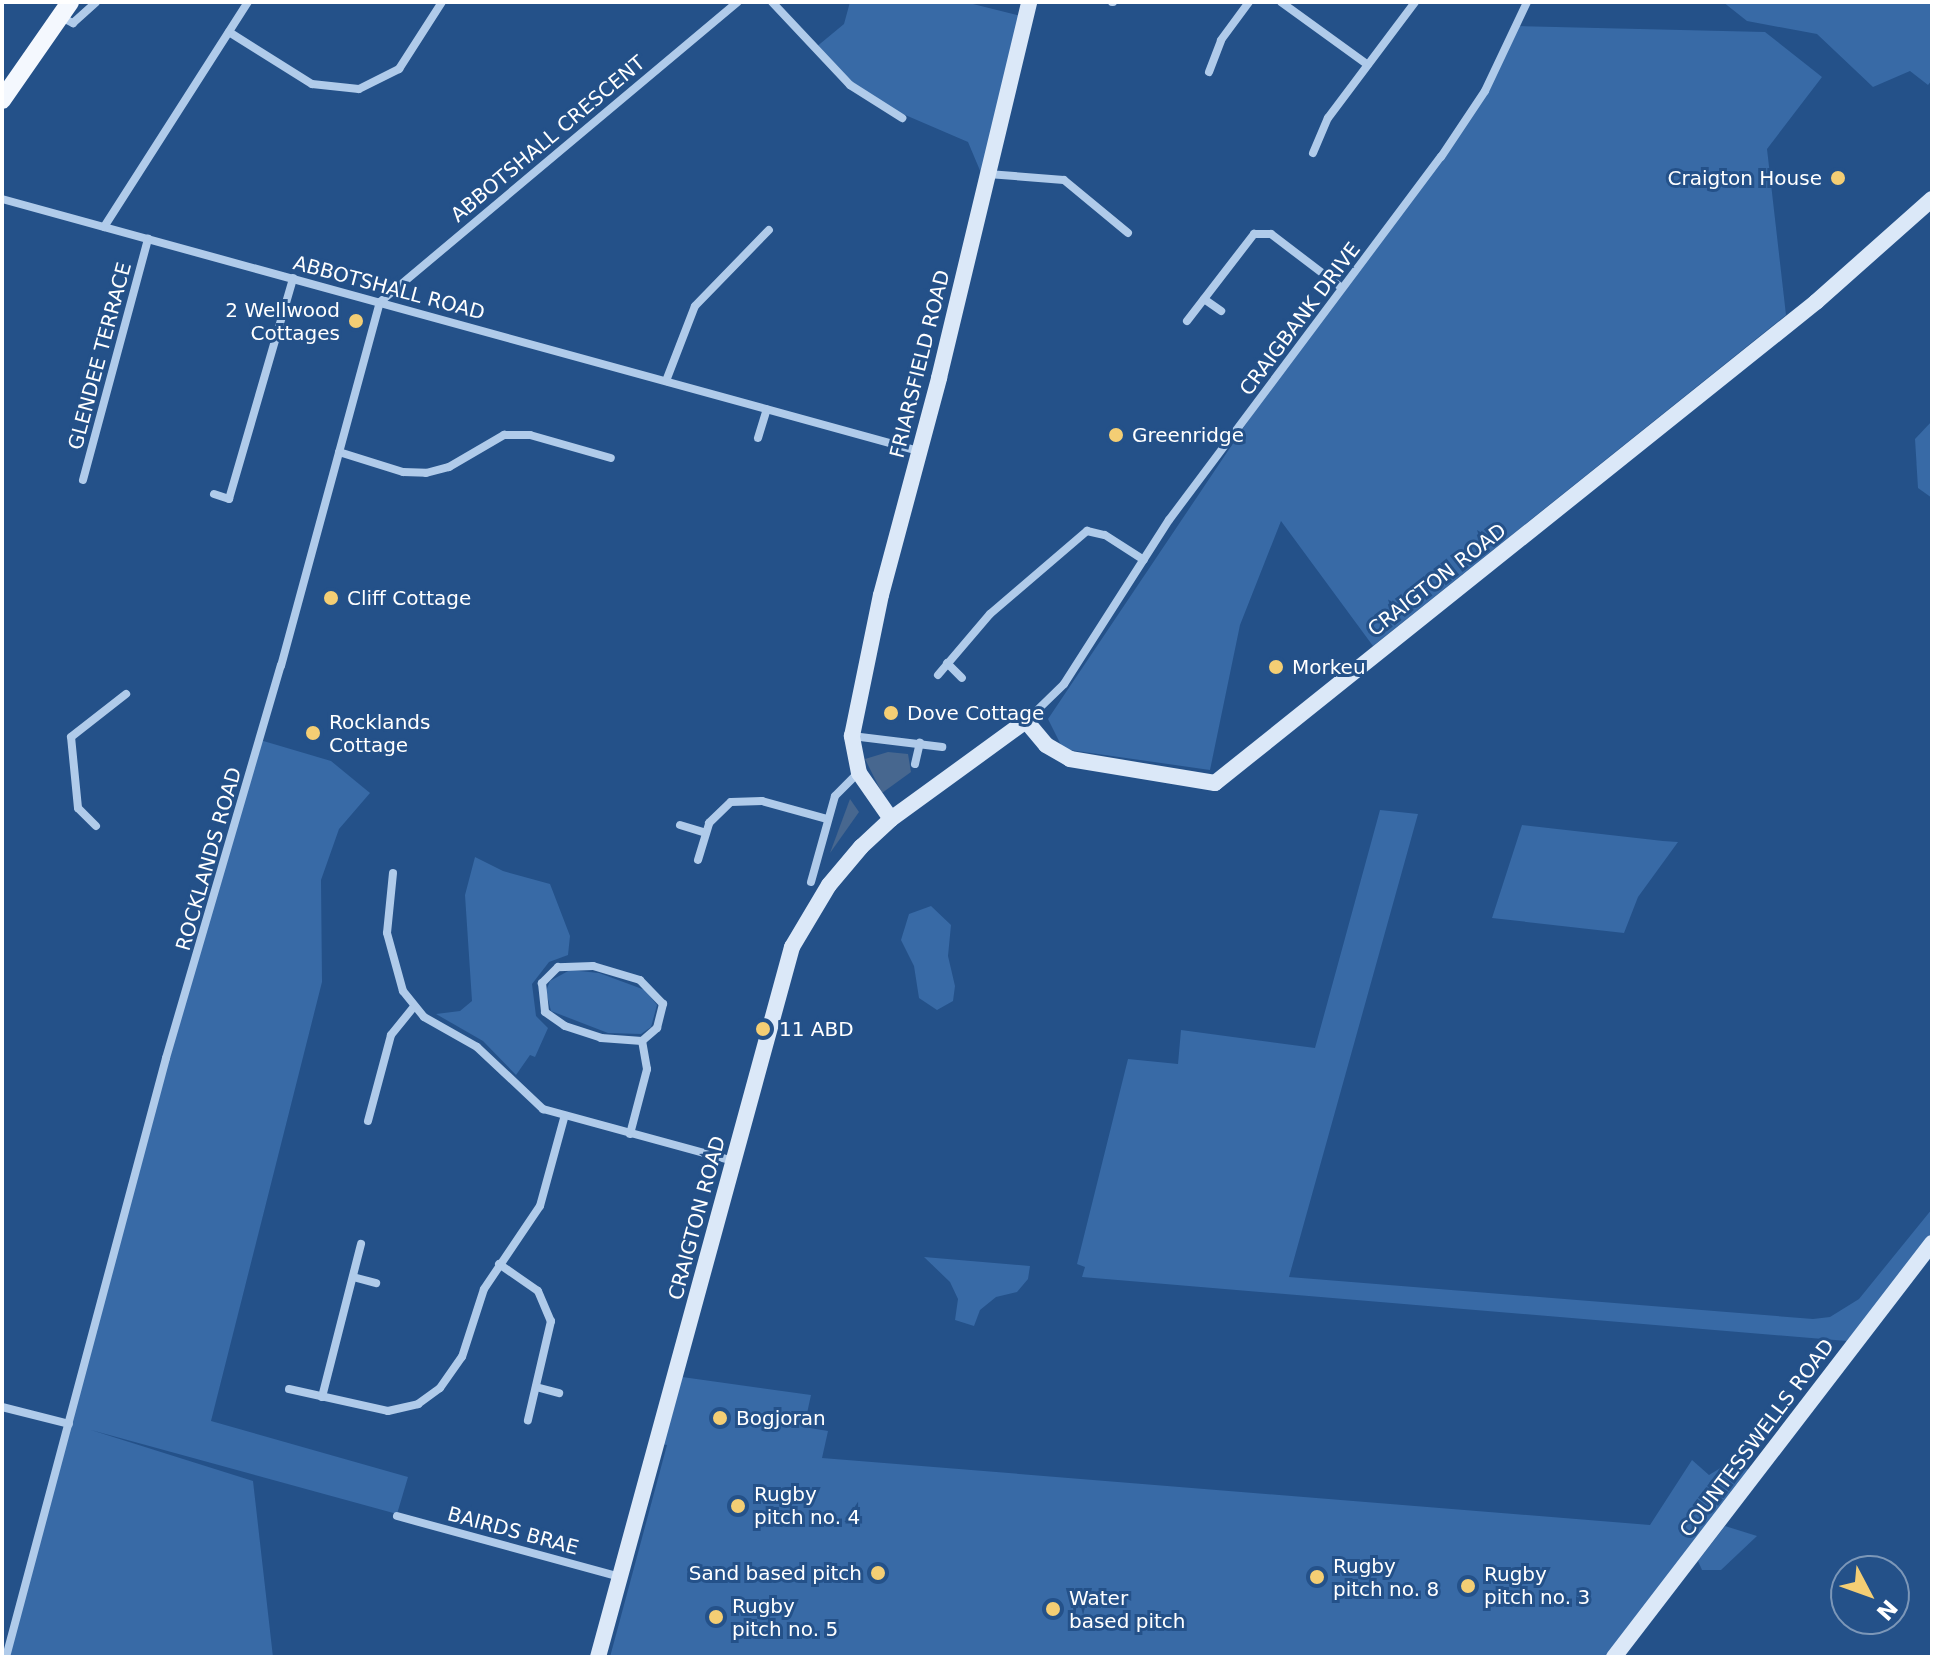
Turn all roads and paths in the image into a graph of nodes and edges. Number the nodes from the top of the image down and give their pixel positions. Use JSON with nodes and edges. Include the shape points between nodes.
{"nodes":[{"id":1,"x":96,"y":2,"type":"edge"},
{"id":2,"x":248,"y":2,"type":"edge"},
{"id":3,"x":442,"y":2,"type":"edge"},
{"id":4,"x":738,"y":2,"type":"edge"},
{"id":5,"x":772,"y":2,"type":"edge"},
{"id":6,"x":1029,"y":2,"type":"edge"},
{"id":7,"x":1281,"y":2,"type":"edge"},
{"id":8,"x":1415,"y":2,"type":"edge"},
{"id":9,"x":1527,"y":2,"type":"edge"},
{"id":10,"x":1244,"y":4,"type":"edge"},
{"id":11,"x":64,"y":9,"type":"edge"},
{"id":12,"x":229,"y":32,"type":"junction"},
{"id":13,"x":1368,"y":65,"type":"junction"},
{"id":14,"x":1209,"y":72,"type":"dead end"},
{"id":15,"x":2,"y":100,"type":"edge"},
{"id":16,"x":902,"y":118,"type":"dead end"},
{"id":17,"x":1313,"y":153,"type":"dead end"},
{"id":18,"x":988,"y":174,"type":"junction"},
{"id":19,"x":2,"y":199,"type":"edge"},
{"id":20,"x":1932,"y":199,"type":"edge"},
{"id":21,"x":104,"y":227,"type":"junction"},
{"id":22,"x":769,"y":230,"type":"dead end"},
{"id":23,"x":1128,"y":233,"type":"dead end"},
{"id":24,"x":148,"y":239,"type":"junction"},
{"id":25,"x":293,"y":278,"type":"junction"},
{"id":26,"x":1342,"y":288,"type":"junction"},
{"id":27,"x":1204,"y":299,"type":"junction"},
{"id":28,"x":380,"y":302,"type":"junction"},
{"id":29,"x":1221,"y":311,"type":"dead end"},
{"id":30,"x":1187,"y":321,"type":"dead end"},
{"id":31,"x":666,"y":381,"type":"junction"},
{"id":32,"x":767,"y":409,"type":"junction"},
{"id":33,"x":758,"y":438,"type":"dead end"},
{"id":34,"x":919,"y":451,"type":"junction"},
{"id":35,"x":339,"y":452,"type":"junction"},
{"id":36,"x":611,"y":458,"type":"dead end"},
{"id":37,"x":83,"y":480,"type":"dead end"},
{"id":38,"x":214,"y":494,"type":"dead end"},
{"id":39,"x":1144,"y":560,"type":"junction"},
{"id":40,"x":947,"y":663,"type":"junction"},
{"id":41,"x":938,"y":675,"type":"dead end"},
{"id":42,"x":962,"y":678,"type":"dead end"},
{"id":43,"x":126,"y":694,"type":"dead end"},
{"id":44,"x":1026,"y":721,"type":"junction"},
{"id":45,"x":852,"y":736,"type":"junction"},
{"id":46,"x":920,"y":743,"type":"junction"},
{"id":47,"x":942,"y":747,"type":"dead end"},
{"id":48,"x":915,"y":764,"type":"dead end"},
{"id":49,"x":859,"y":773,"type":"junction"},
{"id":50,"x":827,"y":819,"type":"junction"},
{"id":51,"x":891,"y":819,"type":"junction"},
{"id":52,"x":680,"y":825,"type":"dead end"},
{"id":53,"x":96,"y":826,"type":"dead end"},
{"id":54,"x":706,"y":833,"type":"junction"},
{"id":55,"x":698,"y":860,"type":"dead end"},
{"id":56,"x":393,"y":873,"type":"dead end"},
{"id":57,"x":811,"y":882,"type":"dead end"},
{"id":58,"x":414,"y":1007,"type":"junction"},
{"id":59,"x":642,"y":1041,"type":"junction"},
{"id":60,"x":564,"y":1118,"type":"junction"},
{"id":61,"x":368,"y":1121,"type":"dead end"},
{"id":62,"x":630,"y":1134,"type":"junction"},
{"id":63,"x":733,"y":1161,"type":"junction"},
{"id":64,"x":1932,"y":1243,"type":"edge"},
{"id":65,"x":361,"y":1244,"type":"dead end"},
{"id":66,"x":499,"y":1264,"type":"junction"},
{"id":67,"x":353,"y":1277,"type":"junction"},
{"id":68,"x":376,"y":1283,"type":"dead end"},
{"id":69,"x":536,"y":1387,"type":"junction"},
{"id":70,"x":289,"y":1389,"type":"dead end"},
{"id":71,"x":559,"y":1393,"type":"dead end"},
{"id":72,"x":322,"y":1397,"type":"junction"},
{"id":73,"x":2,"y":1407,"type":"edge"},
{"id":74,"x":528,"y":1420,"type":"dead end"},
{"id":75,"x":69,"y":1424,"type":"junction"},
{"id":76,"x":397,"y":1516,"type":"dead end"},
{"id":77,"x":621,"y":1577,"type":"junction"},
{"id":78,"x":6,"y":1657,"type":"edge"},
{"id":79,"x":598,"y":1657,"type":"edge"},
{"id":80,"x":1614,"y":1657,"type":"edge"}],
"edges":[{"from":1,"to":11,"type":"street","via":[[73,23]]},
{"from":2,"to":12,"type":"street"},
{"from":3,"to":12,"type":"street","via":[[399,69],[359,89],[312,84]]},
{"from":4,"to":28,"type":"street","name":"ABBOTSHALL CRESCENT"},
{"from":5,"to":16,"type":"street","via":[[850,85]]},
{"from":6,"to":18,"type":"street","name":"FRIARSFIELD ROAD"},
{"from":7,"to":13,"type":"street"},
{"from":8,"to":13,"type":"street"},
{"from":9,"to":26,"type":"street","name":"CRAIGBANK DRIVE","via":[[1485,91]]},
{"from":10,"to":14,"type":"street"},
{"from":11,"to":15,"type":"main road"},
{"from":12,"to":21,"type":"street"},
{"from":13,"to":17,"type":"street","via":[[1328,118]]},
{"from":18,"to":23,"type":"street","via":[[1064,180]]},
{"from":18,"to":34,"type":"street","name":"FRIARSFIELD ROAD"},
{"from":19,"to":21,"type":"street","name":"ABBOTSHALL ROAD"},
{"from":20,"to":44,"type":"street","name":"CRAIGTON ROAD","via":[[1804,312],[1215,783],[1070,759],[1046,745]]},
{"from":21,"to":24,"type":"street","name":"ABBOTSHALL ROAD"},
{"from":22,"to":31,"type":"street","via":[[695,306]]},
{"from":24,"to":25,"type":"street","name":"ABBOTSHALL ROAD"},
{"from":24,"to":37,"type":"street","name":"GLENDEE TERRACE"},
{"from":25,"to":28,"type":"street","name":"ABBOTSHALL ROAD"},
{"from":25,"to":38,"type":"street","via":[[229,499]]},
{"from":26,"to":27,"type":"street","via":[[1263,232],[1247,241]]},
{"from":26,"to":39,"type":"street","name":"CRAIGBANK DRIVE"},
{"from":27,"to":29,"type":"street"},
{"from":27,"to":30,"type":"street"},
{"from":28,"to":31,"type":"street","name":"ABBOTSHALL ROAD"},
{"from":28,"to":35,"type":"street","name":"ROCKLANDS ROAD"},
{"from":31,"to":32,"type":"street","name":"ABBOTSHALL ROAD"},
{"from":32,"to":33,"type":"street"},
{"from":32,"to":34,"type":"street","name":"ABBOTSHALL ROAD"},
{"from":34,"to":45,"type":"street","name":"FRIARSFIELD ROAD","via":[[881,595]]},
{"from":35,"to":36,"type":"street","via":[[403,472],[426,473],[449,467],[504,435],[530,435]]},
{"from":35,"to":75,"type":"street","name":"ROCKLANDS ROAD","via":[[166,1058]]},
{"from":39,"to":40,"type":"street","via":[[1105,535],[1087,531],[990,614]]},
{"from":39,"to":44,"type":"street","name":"CRAIGBANK DRIVE","via":[[1064,684]]},
{"from":40,"to":41,"type":"street"},
{"from":40,"to":42,"type":"street"},
{"from":43,"to":53,"type":"street","via":[[71,737],[78,808]]},
{"from":44,"to":51,"type":"street","name":"CRAIGTON ROAD"},
{"from":45,"to":46,"type":"street"},
{"from":45,"to":49,"type":"street"},
{"from":46,"to":47,"type":"street"},
{"from":46,"to":48,"type":"street"},
{"from":49,"to":50,"type":"street","via":[[841,787]]},
{"from":49,"to":51,"type":"street"},
{"from":50,"to":54,"type":"street","via":[[745,799],[719,810]]},
{"from":50,"to":57,"type":"street"},
{"from":51,"to":63,"type":"street","name":"CRAIGTON ROAD","via":[[837,875],[801,926]]},
{"from":52,"to":54,"type":"street"},
{"from":54,"to":55,"type":"street"},
{"from":56,"to":58,"type":"street","via":[[387,933],[403,991]]},
{"from":58,"to":60,"type":"street","via":[[477,1047],[522,1094]]},
{"from":58,"to":61,"type":"street","via":[[391,1035]]},
{"from":59,"to":59,"type":"street","via":[[663,1015],[657,994],[640,980],[569,965],[558,967],[542,983],[545,1012],[565,1026],[601,1038]]},
{"from":59,"to":62,"type":"street","via":[[647,1069]]},
{"from":60,"to":62,"type":"street"},
{"from":60,"to":66,"type":"street","via":[[540,1206]]},
{"from":62,"to":63,"type":"street"},
{"from":63,"to":77,"type":"street","name":"CRAIGTON ROAD"},
{"from":64,"to":80,"type":"street","name":"COUNTESSWELLS ROAD"},
{"from":65,"to":67,"type":"street"},
{"from":66,"to":69,"type":"street","via":[[538,1291],[551,1321]]},
{"from":66,"to":72,"type":"street","via":[[484,1289],[462,1357],[440,1388],[418,1404],[388,1411]]},
{"from":67,"to":68,"type":"street"},
{"from":67,"to":72,"type":"street"},
{"from":69,"to":71,"type":"street"},
{"from":69,"to":74,"type":"street"},
{"from":70,"to":72,"type":"street"},
{"from":73,"to":75,"type":"street"},
{"from":75,"to":78,"type":"street","name":"ROCKLANDS ROAD"},
{"from":76,"to":77,"type":"street","name":"BAIRDS BRAE"},
{"from":77,"to":79,"type":"street","name":"CRAIGTON ROAD"}]}
